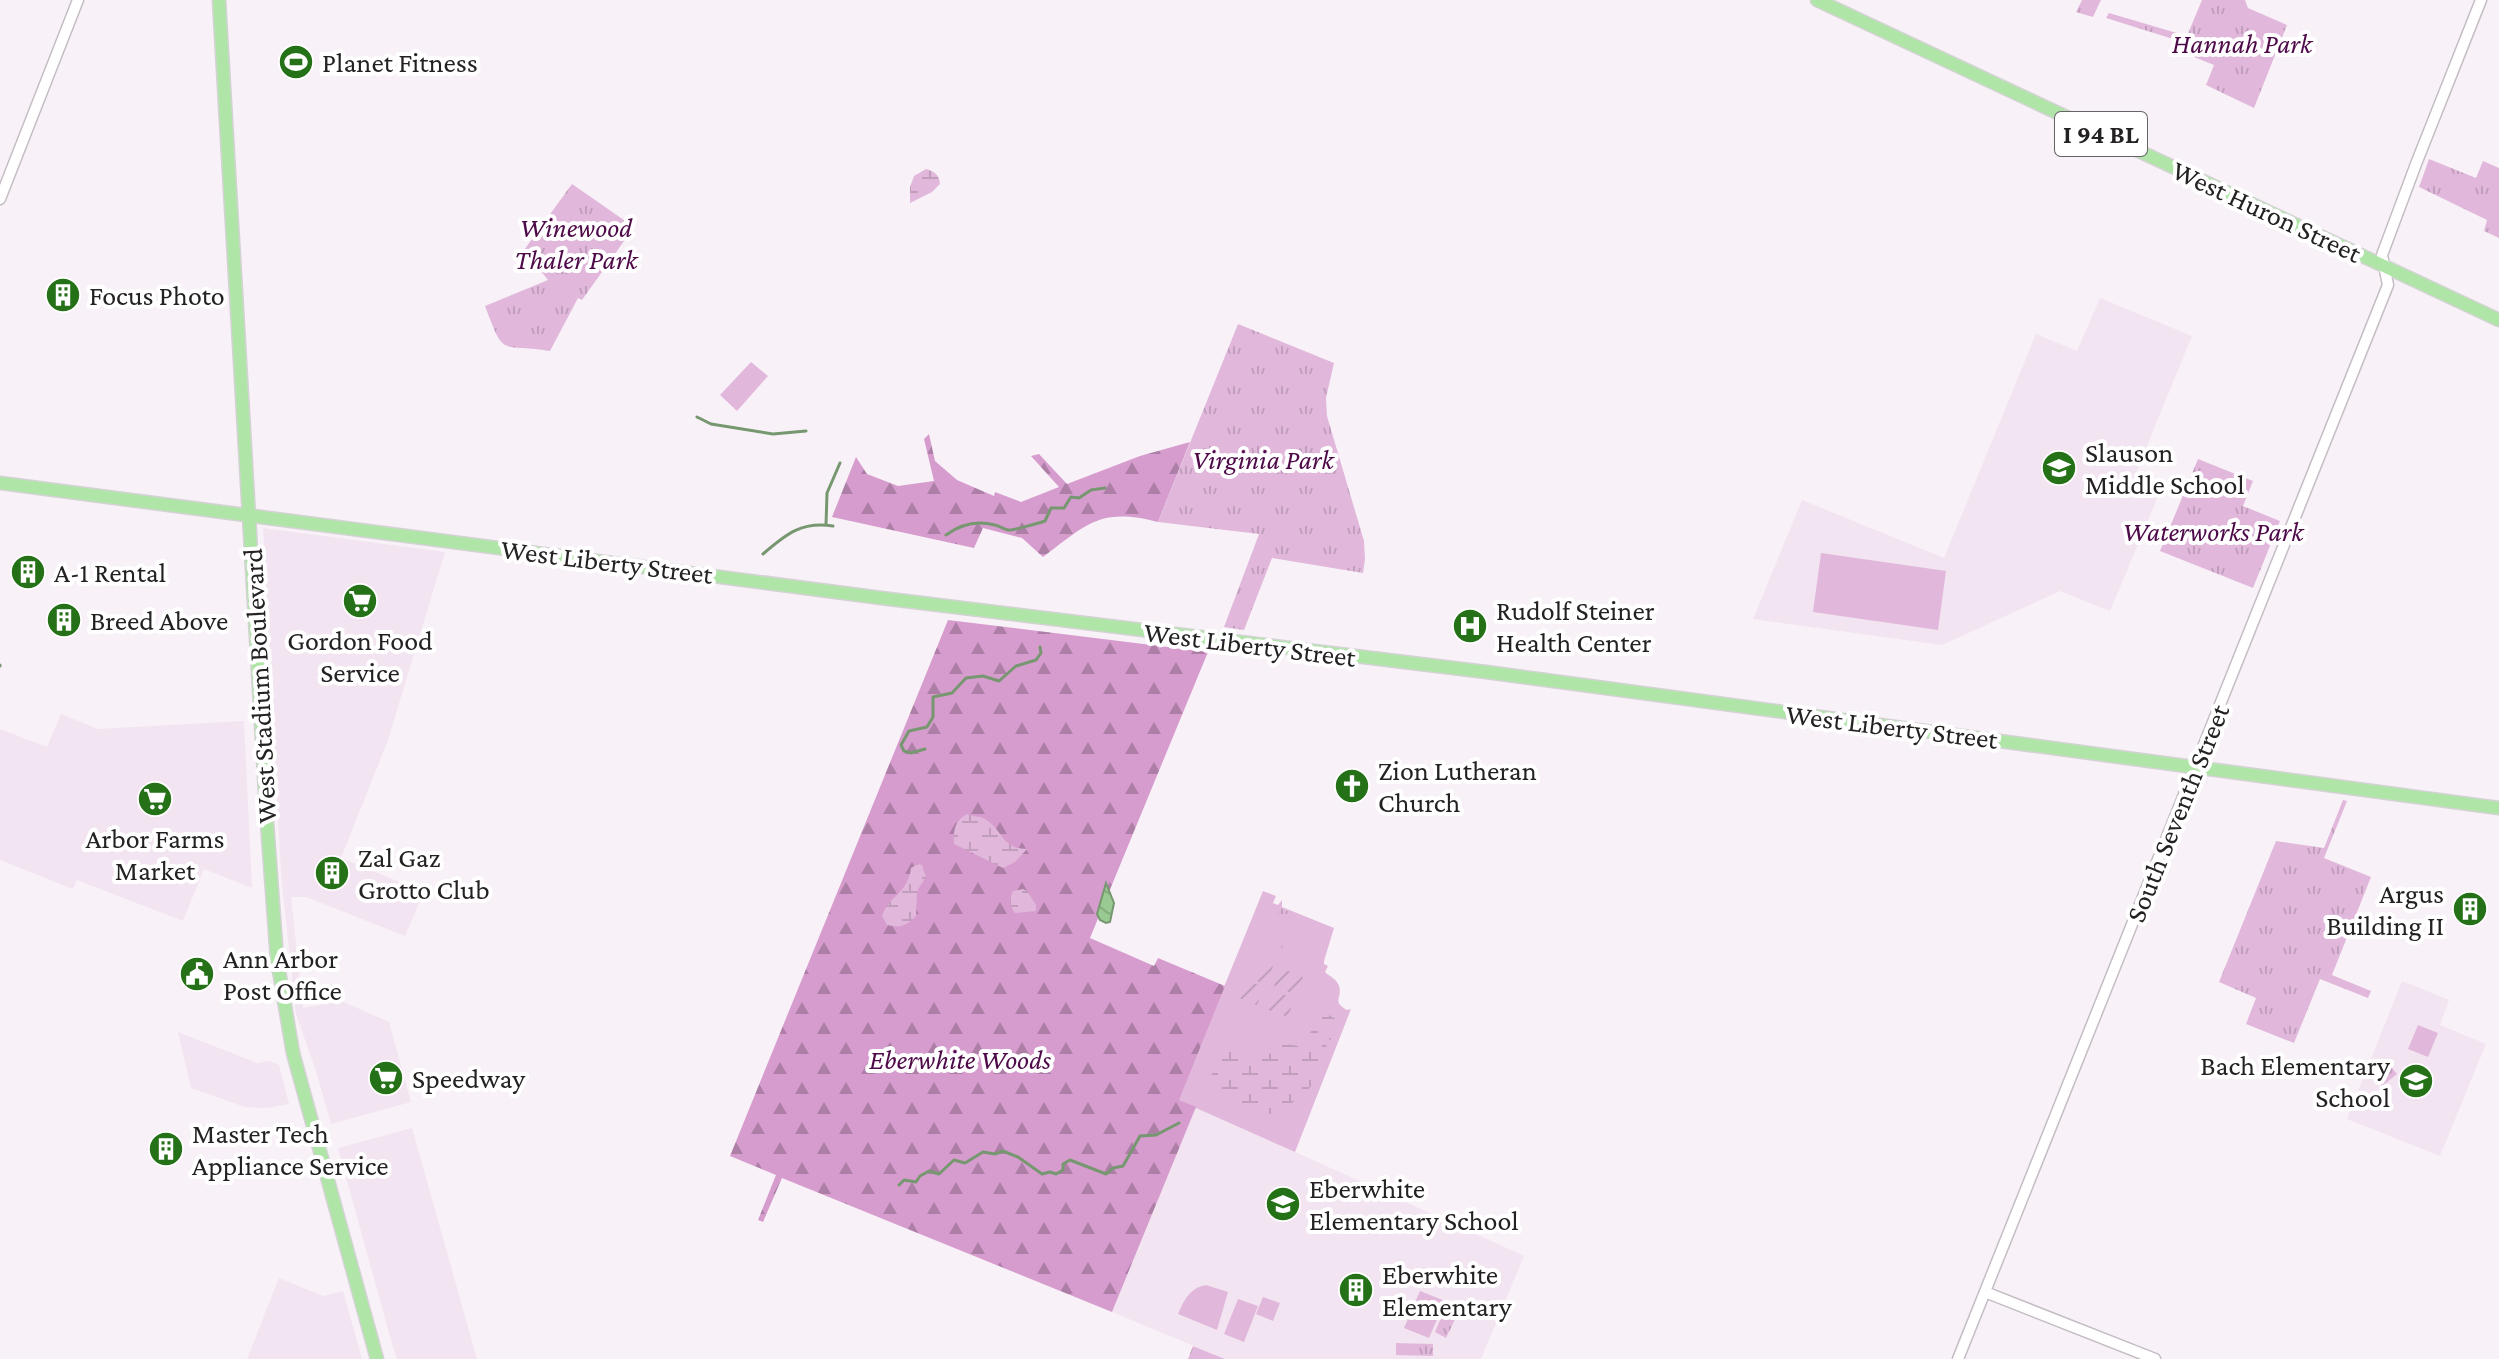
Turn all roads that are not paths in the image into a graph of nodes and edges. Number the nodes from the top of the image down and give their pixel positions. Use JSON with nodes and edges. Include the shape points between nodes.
{"nodes":[{"id":1,"x":78,"y":0,"type":"edge"},
{"id":2,"x":219,"y":0,"type":"edge"},
{"id":3,"x":1817,"y":0,"type":"edge"},
{"id":4,"x":2481,"y":0,"type":"edge"},
{"id":5,"x":0,"y":199,"type":"edge"},
{"id":6,"x":2385,"y":266,"type":"junction"},
{"id":7,"x":2499,"y":320,"type":"edge"},
{"id":8,"x":0,"y":483,"type":"edge"},
{"id":9,"x":249,"y":516,"type":"junction"},
{"id":10,"x":2195,"y":765,"type":"junction"},
{"id":11,"x":2499,"y":808,"type":"edge"},
{"id":12,"x":1985,"y":1292,"type":"junction"},
{"id":13,"x":377,"y":1359,"type":"edge"},
{"id":14,"x":1958,"y":1359,"type":"edge"},
{"id":15,"x":2155,"y":1359,"type":"edge"}],
"edges":[{"from":1,"to":5,"type":"street"},
{"from":2,"to":9,"type":"main road","name":"West Stadium Boulevard"},
{"from":3,"to":6,"type":"main road","name":"West Huron Street","number":"I 94 BL"},
{"from":4,"to":6,"type":"street","name":"South Seventh Street","via":[[2387,241]]},
{"from":6,"to":7,"type":"main road","name":"West Huron Street","number":"I 94 BL"},
{"from":6,"to":10,"type":"street","name":"South Seventh Street","via":[[2388,285]]},
{"from":8,"to":9,"type":"main road","name":"West Liberty Street"},
{"from":9,"to":10,"type":"main road","name":"West Liberty Street"},
{"from":9,"to":13,"type":"main road","name":"West Stadium Boulevard","via":[[281,988],[293,1053]]},
{"from":10,"to":11,"type":"main road","name":"West Liberty Street"},
{"from":10,"to":12,"type":"street","name":"South Seventh Street"},
{"from":12,"to":14,"type":"street","name":"South Seventh Street"},
{"from":12,"to":15,"type":"street"}]}
